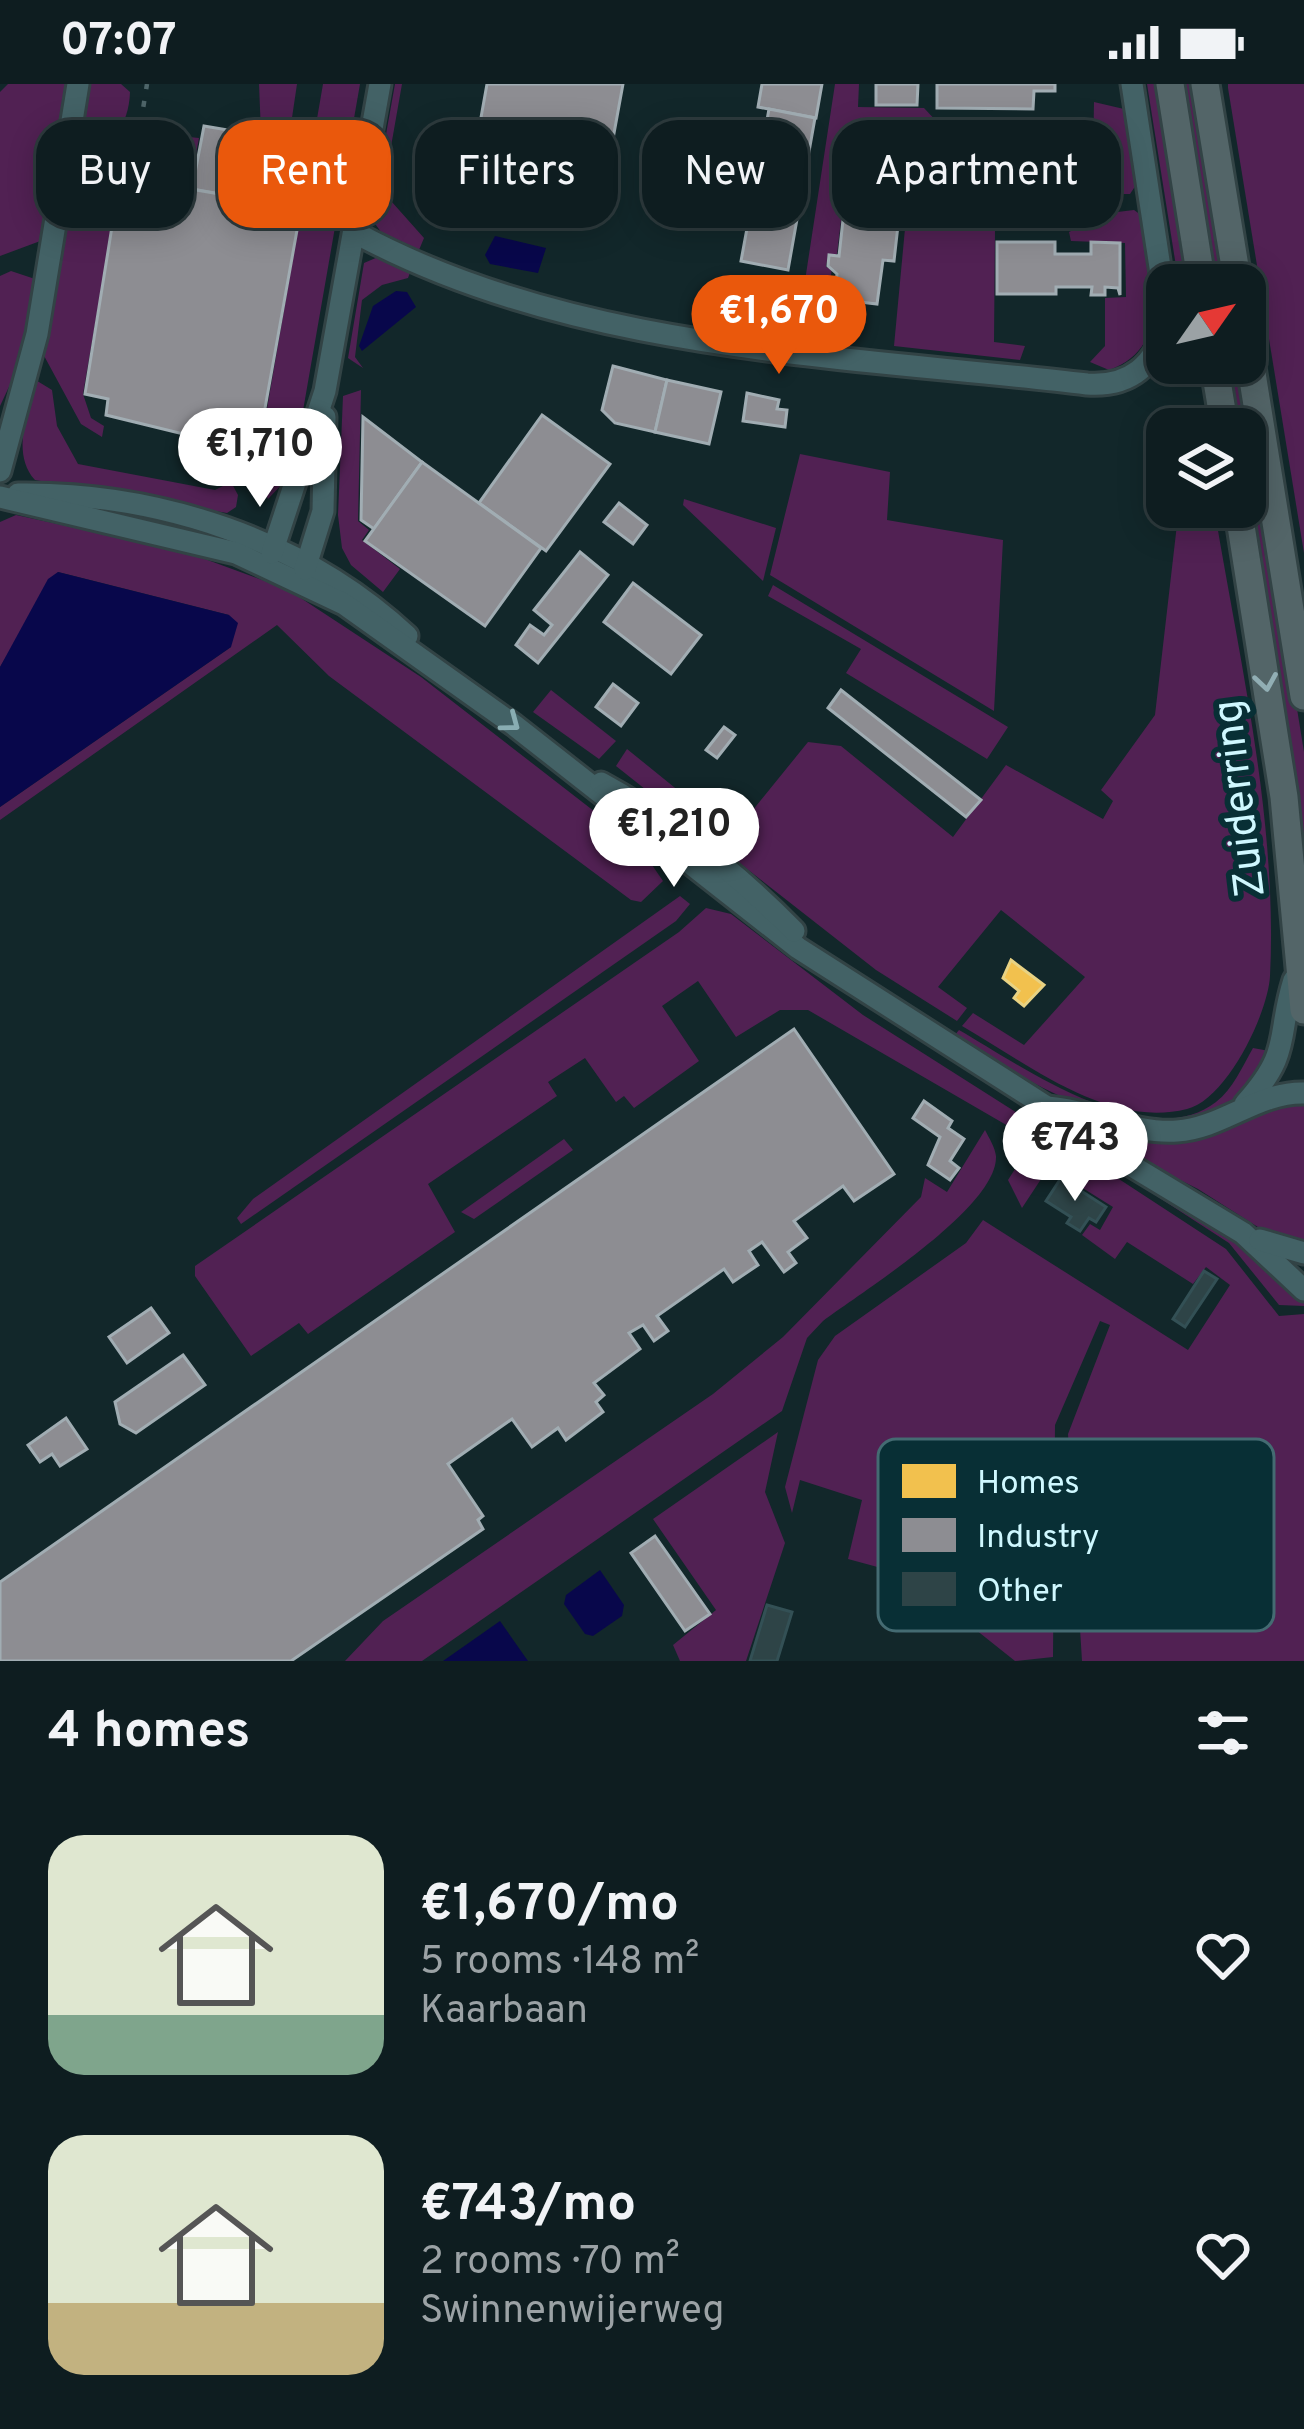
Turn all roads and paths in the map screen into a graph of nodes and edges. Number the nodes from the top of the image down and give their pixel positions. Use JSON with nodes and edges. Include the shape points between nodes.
{"nodes":[{"id":1,"x":78,"y":84,"type":"edge"},
{"id":2,"x":380,"y":84,"type":"edge"},
{"id":3,"x":1132,"y":84,"type":"edge"},
{"id":4,"x":1170,"y":84,"type":"edge"},
{"id":5,"x":1205,"y":84,"type":"edge"},
{"id":6,"x":353,"y":232,"type":"junction"},
{"id":7,"x":1160,"y":264,"type":"edge"},
{"id":8,"x":1199,"y":264,"type":"edge"},
{"id":9,"x":1235,"y":264,"type":"edge"},
{"id":10,"x":1146,"y":366,"type":"edge"},
{"id":11,"x":1254,"y":384,"type":"edge"},
{"id":12,"x":325,"y":392,"type":"junction"},
{"id":13,"x":0,"y":471,"type":"edge"},
{"id":14,"x":0,"y":496,"type":"edge"},
{"id":15,"x":1241,"y":528,"type":"edge"},
{"id":16,"x":272,"y":555,"type":"junction"},
{"id":17,"x":304,"y":570,"type":"junction"},
{"id":18,"x":1304,"y":696,"type":"edge"},
{"id":19,"x":1299,"y":969,"type":"junction"},
{"id":20,"x":1304,"y":1010,"type":"edge"},
{"id":21,"x":1304,"y":1093,"type":"edge"},
{"id":22,"x":1047,"y":1107,"type":"junction"},
{"id":23,"x":1242,"y":1107,"type":"junction"},
{"id":24,"x":1243,"y":1233,"type":"junction"},
{"id":25,"x":1304,"y":1253,"type":"edge"},
{"id":26,"x":1304,"y":1290,"type":"edge"}],
"edges":[{"from":1,"to":13,"type":"street","via":[[37,334]]},
{"from":2,"to":6,"type":"street"},
{"from":3,"to":7,"type":"street"},
{"from":4,"to":8,"type":"main road"},
{"from":5,"to":9,"type":"main road"},
{"from":6,"to":10,"type":"street","via":[[472,284],[599,323],[1087,385],[1108,386]]},
{"from":6,"to":12,"type":"street"},
{"from":11,"to":18,"type":"main road","name":"Zuiderring"},
{"from":12,"to":16,"type":"street"},
{"from":12,"to":17,"type":"street","via":[[323,511]]},
{"from":14,"to":16,"type":"street","via":[[56,494],[134,506]]},
{"from":15,"to":19,"type":"main road","name":"Zuiderring","one_way":true,"via":[[1284,797]]},
{"from":16,"to":17,"type":"street"},
{"from":17,"to":22,"type":"street","one_way":true,"via":[[567,765],[638,803],[730,873],[819,958]]},
{"from":19,"to":20,"type":"main road","name":"Zuiderring"},
{"from":19,"to":23,"type":"street","via":[[1285,1040]]},
{"from":21,"to":23,"type":"street"},
{"from":22,"to":23,"type":"street","via":[[1177,1131]]},
{"from":22,"to":24,"type":"street"},
{"from":24,"to":25,"type":"street"},
{"from":24,"to":26,"type":"street"}]}
